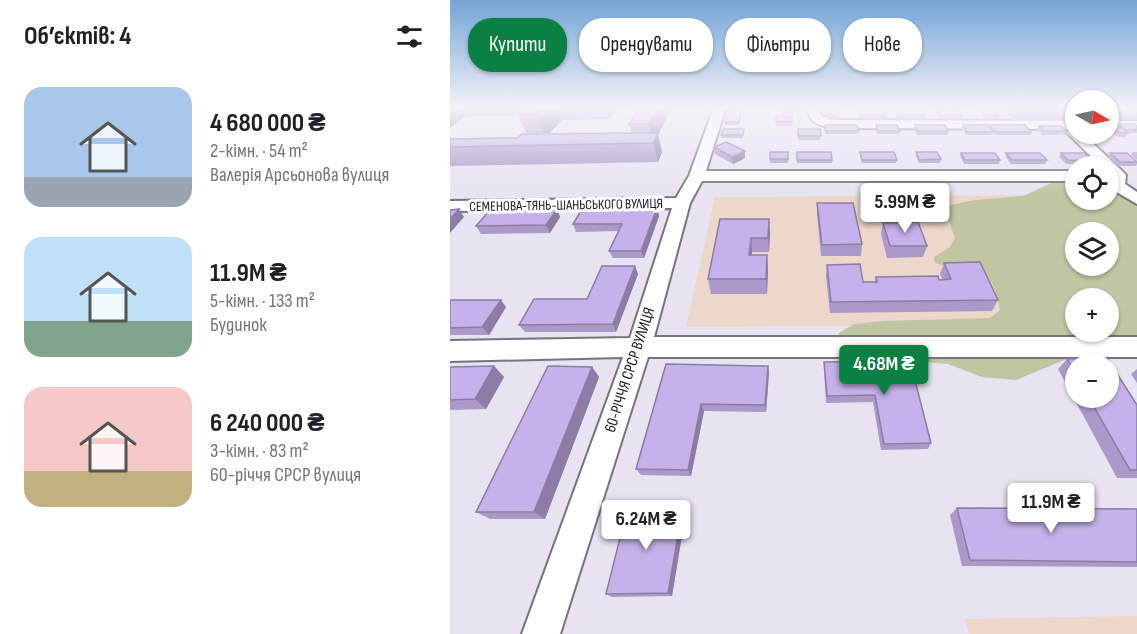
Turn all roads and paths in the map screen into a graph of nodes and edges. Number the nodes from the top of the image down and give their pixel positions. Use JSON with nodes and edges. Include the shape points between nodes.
{"nodes":[{"id":1,"x":710,"y":137,"type":"edge"},
{"id":2,"x":1086,"y":144,"type":"edge"},
{"id":3,"x":1095,"y":156,"type":"edge"},
{"id":4,"x":1137,"y":175,"type":"edge"},
{"id":5,"x":697,"y":176,"type":"junction"},
{"id":6,"x":1065,"y":176,"type":"edge"},
{"id":7,"x":1119,"y":178,"type":"edge"},
{"id":8,"x":1119,"y":184,"type":"edge"},
{"id":9,"x":1137,"y":199,"type":"edge"},
{"id":10,"x":682,"y":204,"type":"junction"},
{"id":11,"x":450,"y":206,"type":"edge"},
{"id":12,"x":639,"y":347,"type":"junction"},
{"id":13,"x":1137,"y":347,"type":"edge"},
{"id":14,"x":450,"y":351,"type":"edge"},
{"id":15,"x":541,"y":634,"type":"edge"}],
"edges":[{"from":1,"to":5,"type":"street","name":"60-РІЧЧЯ СРСР ВУЛИЦЯ"},
{"from":2,"to":3,"type":"street"},
{"from":4,"to":7,"type":"street"},
{"from":5,"to":6,"type":"street"},
{"from":5,"to":10,"type":"street","name":"60-РІЧЧЯ СРСР ВУЛИЦЯ"},
{"from":8,"to":9,"type":"street"},
{"from":10,"to":11,"type":"street","name":"СЕМЕНОВА-ТЯНЬ-ШАНЬСЬКОГО ВУЛИЦЯ"},
{"from":10,"to":12,"type":"street","name":"60-РІЧЧЯ СРСР ВУЛИЦЯ"},
{"from":12,"to":13,"type":"street"},
{"from":12,"to":14,"type":"street"},
{"from":12,"to":15,"type":"street","name":"60-РІЧЧЯ СРСР ВУЛИЦЯ"}]}
